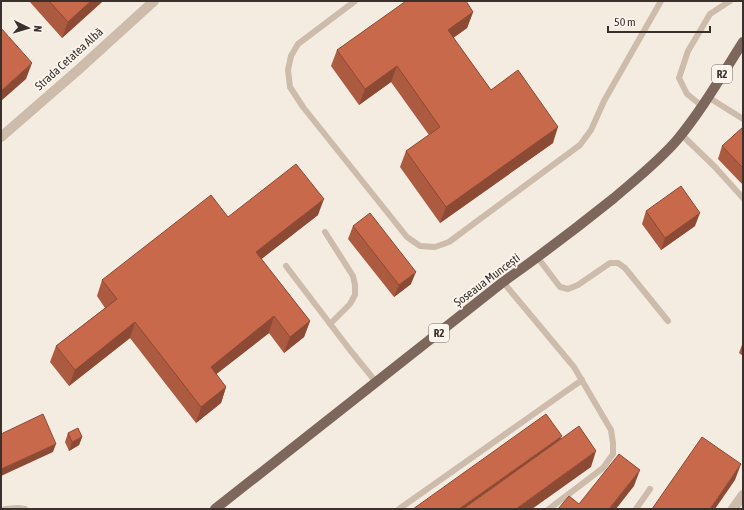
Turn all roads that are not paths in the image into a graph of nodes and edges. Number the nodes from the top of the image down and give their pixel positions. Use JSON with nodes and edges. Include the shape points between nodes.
{"nodes":[{"id":1,"x":154,"y":1,"type":"edge"},
{"id":2,"x":355,"y":1,"type":"edge"},
{"id":3,"x":661,"y":1,"type":"edge"},
{"id":4,"x":730,"y":1,"type":"edge"},
{"id":5,"x":743,"y":42,"type":"edge"},
{"id":6,"x":708,"y":97,"type":"junction"},
{"id":7,"x":702,"y":106,"type":"junction"},
{"id":8,"x":743,"y":119,"type":"edge"},
{"id":9,"x":681,"y":134,"type":"junction"},
{"id":10,"x":1,"y":137,"type":"edge"},
{"id":11,"x":743,"y":198,"type":"edge"},
{"id":12,"x":325,"y":232,"type":"dead end"},
{"id":13,"x":538,"y":258,"type":"junction"},
{"id":14,"x":286,"y":266,"type":"dead end"},
{"id":15,"x":503,"y":282,"type":"junction"},
{"id":16,"x":668,"y":321,"type":"dead end"},
{"id":17,"x":330,"y":324,"type":"junction"},
{"id":18,"x":582,"y":380,"type":"junction"},
{"id":19,"x":376,"y":382,"type":"junction"},
{"id":20,"x":650,"y":489,"type":"dead end"},
{"id":21,"x":743,"y":495,"type":"edge"},
{"id":22,"x":5,"y":509,"type":"edge"},
{"id":23,"x":24,"y":509,"type":"edge"},
{"id":24,"x":215,"y":509,"type":"edge"},
{"id":25,"x":399,"y":509,"type":"edge"},
{"id":26,"x":549,"y":509,"type":"edge"},
{"id":27,"x":636,"y":509,"type":"edge"},
{"id":28,"x":733,"y":509,"type":"edge"}],
"edges":[{"from":1,"to":10,"type":"street","name":"Strada Cetatea Albă"},
{"from":2,"to":3,"type":"lane","via":[[298,44],[291,56],[288,70],[290,87],[303,107],[407,237],[420,246],[435,247],[449,242],[580,145],[591,130],[604,101]]},
{"from":4,"to":7,"type":"lane","via":[[710,14],[688,52],[679,78],[687,94]]},
{"from":5,"to":6,"type":"main road","name":"Șoseaua Muncești","number":"R2"},
{"from":6,"to":7,"type":"main road","name":"Șoseaua Muncești","number":"R2"},
{"from":6,"to":8,"type":"lane"},
{"from":7,"to":9,"type":"main road","name":"Șoseaua Muncești","number":"R2"},
{"from":9,"to":11,"type":"lane"},
{"from":9,"to":13,"type":"main road","name":"Șoseaua Muncești","number":"R2","via":[[644,173]]},
{"from":12,"to":17,"type":"lane","via":[[355,285],[350,304]]},
{"from":13,"to":15,"type":"main road","name":"Șoseaua Muncești","number":"R2"},
{"from":13,"to":16,"type":"lane","via":[[560,287],[568,290],[610,263],[618,263],[625,268]]},
{"from":14,"to":17,"type":"lane"},
{"from":15,"to":18,"type":"lane"},
{"from":15,"to":19,"type":"main road","name":"Șoseaua Muncești","number":"R2"},
{"from":17,"to":19,"type":"lane"},
{"from":18,"to":25,"type":"lane"},
{"from":18,"to":26,"type":"lane","via":[[611,430],[612,454],[603,468]]},
{"from":19,"to":24,"type":"main road","name":"Șoseaua Muncești","number":"R2"},
{"from":20,"to":27,"type":"lane"},
{"from":21,"to":28,"type":"street"},
{"from":22,"to":23,"type":"lane"}]}
